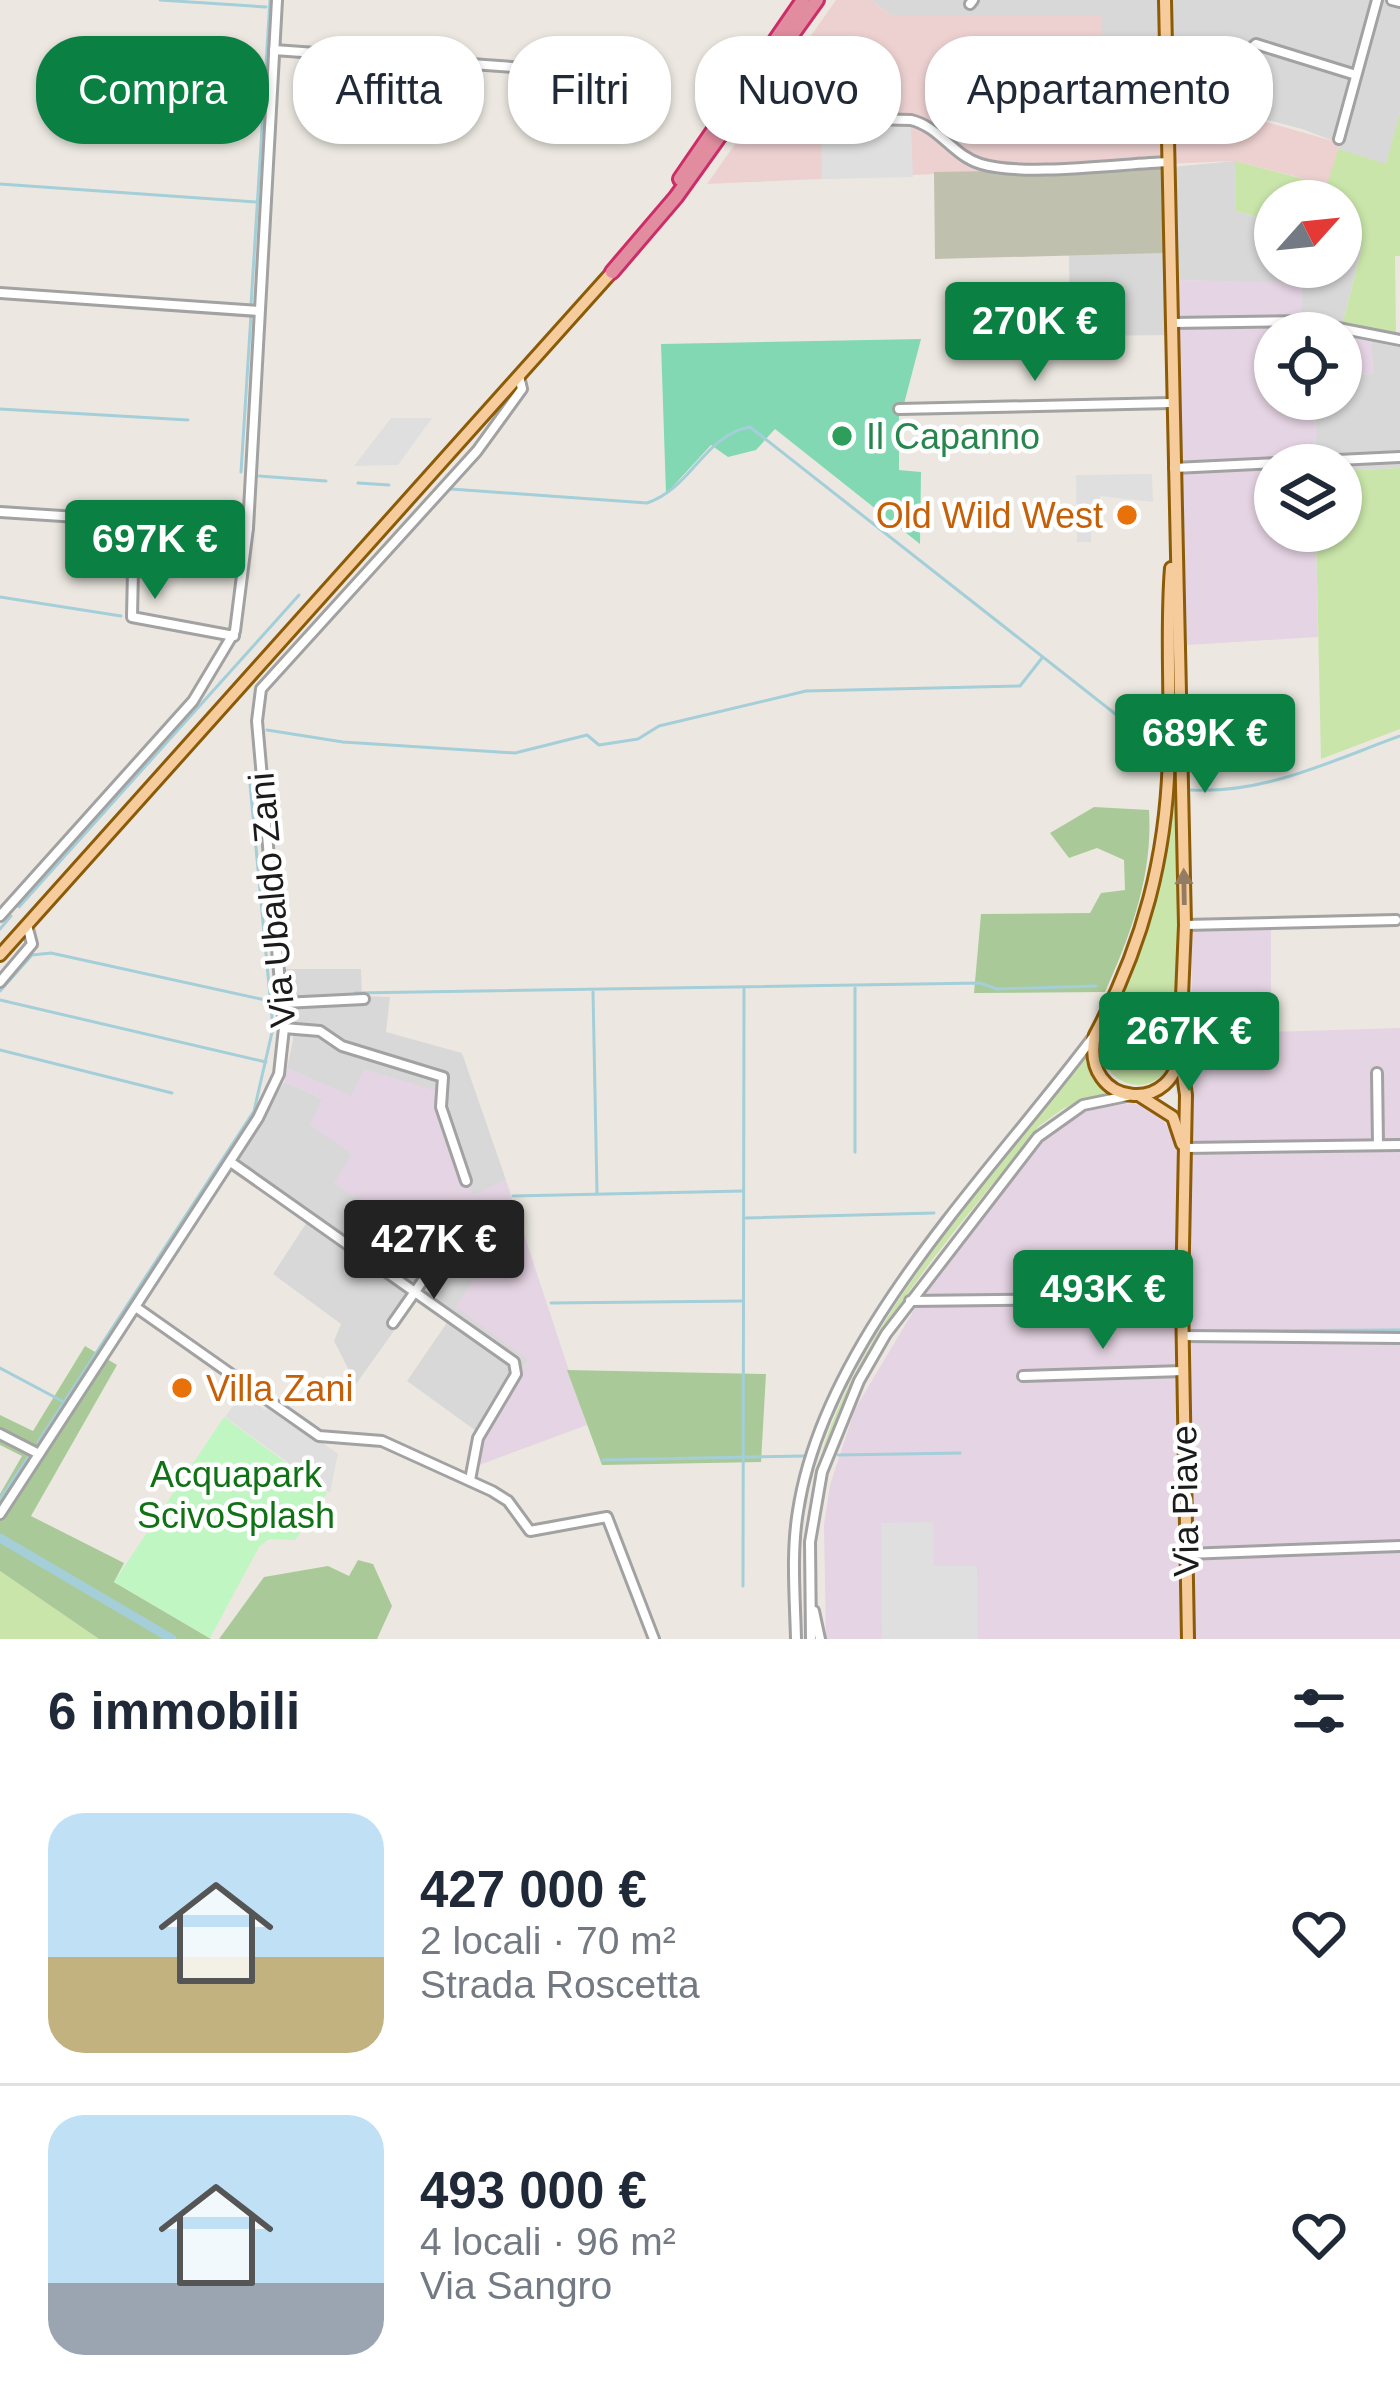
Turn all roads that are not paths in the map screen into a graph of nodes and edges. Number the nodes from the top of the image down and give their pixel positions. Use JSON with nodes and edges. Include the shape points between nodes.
{"nodes":[{"id":1,"x":277,"y":0,"type":"edge"},
{"id":2,"x":803,"y":0,"type":"edge"},
{"id":3,"x":818,"y":0,"type":"edge"},
{"id":4,"x":1165,"y":0,"type":"edge"},
{"id":5,"x":1377,"y":0,"type":"edge"},
{"id":6,"x":1391,"y":0,"type":"edge"},
{"id":7,"x":1400,"y":2,"type":"edge"},
{"id":8,"x":793,"y":36,"type":"edge"},
{"id":9,"x":1166,"y":36,"type":"edge"},
{"id":10,"x":1273,"y":49,"type":"edge"},
{"id":11,"x":274,"y":50,"type":"junction"},
{"id":12,"x":508,"y":67,"type":"edge"},
{"id":13,"x":1356,"y":75,"type":"junction"},
{"id":14,"x":901,"y":120,"type":"edge"},
{"id":15,"x":1339,"y":139,"type":"dead end"},
{"id":16,"x":714,"y":144,"type":"edge"},
{"id":17,"x":1168,"y":144,"type":"edge"},
{"id":18,"x":1168,"y":162,"type":"junction"},
{"id":19,"x":612,"y":272,"type":"junction"},
{"id":20,"x":0,"y":293,"type":"edge"},
{"id":21,"x":259,"y":311,"type":"junction"},
{"id":22,"x":1170,"y":323,"type":"junction"},
{"id":23,"x":1400,"y":340,"type":"edge"},
{"id":24,"x":519,"y":376,"type":"junction"},
{"id":25,"x":1172,"y":403,"type":"junction"},
{"id":26,"x":899,"y":409,"type":"dead end"},
{"id":27,"x":1400,"y":457,"type":"edge"},
{"id":28,"x":1172,"y":468,"type":"junction"},
{"id":29,"x":0,"y":512,"type":"edge"},
{"id":30,"x":134,"y":523,"type":"junction"},
{"id":31,"x":248,"y":528,"type":"junction"},
{"id":32,"x":1174,"y":541,"type":"junction"},
{"id":33,"x":234,"y":636,"type":"junction"},
{"id":34,"x":0,"y":916,"type":"edge"},
{"id":35,"x":1396,"y":920,"type":"dead end"},
{"id":36,"x":27,"y":925,"type":"junction"},
{"id":37,"x":1185,"y":925,"type":"junction"},
{"id":38,"x":0,"y":955,"type":"edge"},
{"id":39,"x":0,"y":982,"type":"edge"},
{"id":40,"x":364,"y":1000,"type":"dead end"},
{"id":41,"x":283,"y":1003,"type":"junction"},
{"id":42,"x":1103,"y":1022,"type":"junction"},
{"id":43,"x":284,"y":1028,"type":"junction"},
{"id":44,"x":1095,"y":1035,"type":"junction"},
{"id":45,"x":1180,"y":1051,"type":"junction"},
{"id":46,"x":1377,"y":1073,"type":"dead end"},
{"id":47,"x":1136,"y":1095,"type":"junction"},
{"id":48,"x":1400,"y":1144,"type":"edge"},
{"id":49,"x":1378,"y":1145,"type":"junction"},
{"id":50,"x":1184,"y":1148,"type":"junction"},
{"id":51,"x":232,"y":1163,"type":"junction"},
{"id":52,"x":466,"y":1180,"type":"dead end"},
{"id":53,"x":440,"y":1256,"type":"dead end"},
{"id":54,"x":415,"y":1292,"type":"junction"},
{"id":55,"x":1182,"y":1298,"type":"junction"},
{"id":56,"x":910,"y":1301,"type":"junction"},
{"id":57,"x":136,"y":1307,"type":"junction"},
{"id":58,"x":393,"y":1323,"type":"dead end"},
{"id":59,"x":1183,"y":1336,"type":"junction"},
{"id":60,"x":1400,"y":1338,"type":"edge"},
{"id":61,"x":1184,"y":1371,"type":"junction"},
{"id":62,"x":1023,"y":1376,"type":"dead end"},
{"id":63,"x":0,"y":1434,"type":"edge"},
{"id":64,"x":39,"y":1454,"type":"junction"},
{"id":65,"x":470,"y":1482,"type":"junction"},
{"id":66,"x":0,"y":1514,"type":"edge"},
{"id":67,"x":1400,"y":1546,"type":"edge"},
{"id":68,"x":1186,"y":1554,"type":"junction"},
{"id":69,"x":654,"y":1639,"type":"edge"},
{"id":70,"x":796,"y":1639,"type":"edge"},
{"id":71,"x":816,"y":1639,"type":"edge"},
{"id":72,"x":1188,"y":1639,"type":"edge"}],
"edges":[{"from":1,"to":11,"type":"street"},
{"from":2,"to":19,"type":"highway"},
{"from":3,"to":8,"type":"highway"},
{"from":4,"to":9,"type":"main road","name":"Via Piave"},
{"from":5,"to":13,"type":"street"},
{"from":6,"to":7,"type":"street"},
{"from":10,"to":13,"type":"street"},
{"from":11,"to":12,"type":"street"},
{"from":11,"to":21,"type":"street"},
{"from":13,"to":15,"type":"street"},
{"from":14,"to":18,"type":"street","via":[[918,121],[965,157],[994,166]]},
{"from":16,"to":19,"type":"highway"},
{"from":17,"to":18,"type":"main road","name":"Via Piave"},
{"from":18,"to":22,"type":"main road","name":"Via Piave"},
{"from":19,"to":24,"type":"main road"},
{"from":20,"to":21,"type":"street"},
{"from":21,"to":31,"type":"street"},
{"from":22,"to":23,"type":"street","via":[[1303,321]]},
{"from":22,"to":25,"type":"main road","name":"Via Piave"},
{"from":24,"to":36,"type":"main road"},
{"from":24,"to":41,"type":"street","name":"Via Ubaldo Zani","via":[[522,389],[477,451],[259,694]]},
{"from":25,"to":26,"type":"street"},
{"from":25,"to":28,"type":"main road","name":"Via Piave"},
{"from":27,"to":28,"type":"street"},
{"from":28,"to":32,"type":"main road","name":"Via Piave"},
{"from":29,"to":30,"type":"street"},
{"from":30,"to":31,"type":"street"},
{"from":30,"to":33,"type":"street","via":[[134,619]]},
{"from":31,"to":33,"type":"street"},
{"from":37,"to":32,"type":"main road","name":"Via Piave","one_way":true},
{"from":32,"to":42,"type":"main road","name":"Via Piave","via":[[1163,837],[1141,938]]},
{"from":33,"to":34,"type":"street","via":[[193,701]]},
{"from":35,"to":37,"type":"street"},
{"from":36,"to":38,"type":"main road"},
{"from":36,"to":39,"type":"street","via":[[31,947]]},
{"from":37,"to":45,"type":"main road","name":"Via Piave"},
{"from":40,"to":41,"type":"street"},
{"from":41,"to":43,"type":"street","name":"Via Ubaldo Zani"},
{"from":42,"to":44,"type":"main road"},
{"from":42,"to":45,"type":"main road","via":[[1127,1008],[1156,1012]]},
{"from":43,"to":51,"type":"street","name":"Via Ubaldo Zani","via":[[279,1074]]},
{"from":43,"to":52,"type":"street","via":[[320,1031],[338,1045],[442,1077],[441,1108]]},
{"from":44,"to":47,"type":"main road","via":[[1098,1074]]},
{"from":44,"to":70,"type":"street","via":[[849,1365],[815,1441],[798,1509]]},
{"from":45,"to":47,"type":"main road","via":[[1162,1088]]},
{"from":45,"to":50,"type":"main road","name":"Via Piave"},
{"from":46,"to":49,"type":"street"},
{"from":47,"to":50,"type":"main road","via":[[1173,1118]]},
{"from":47,"to":56,"type":"street","via":[[1083,1106],[1044,1131]]},
{"from":48,"to":49,"type":"street"},
{"from":49,"to":50,"type":"street"},
{"from":50,"to":55,"type":"main road","name":"Via Piave"},
{"from":51,"to":54,"type":"street"},
{"from":51,"to":57,"type":"street","name":"Via Ubaldo Zani"},
{"from":53,"to":54,"type":"street"},
{"from":54,"to":58,"type":"street"},
{"from":54,"to":65,"type":"street","via":[[515,1364],[478,1438]]},
{"from":55,"to":56,"type":"street"},
{"from":55,"to":59,"type":"main road","name":"Via Piave"},
{"from":56,"to":71,"type":"street","via":[[859,1381],[822,1472],[810,1542]]},
{"from":57,"to":64,"type":"street","name":"Via Ubaldo Zani"},
{"from":57,"to":65,"type":"street","via":[[319,1436],[382,1442]]},
{"from":59,"to":60,"type":"street"},
{"from":59,"to":61,"type":"main road","name":"Via Piave"},
{"from":61,"to":62,"type":"street"},
{"from":61,"to":68,"type":"main road","name":"Via Piave"},
{"from":63,"to":64,"type":"street"},
{"from":64,"to":66,"type":"street","name":"Via Ubaldo Zani"},
{"from":65,"to":69,"type":"street","via":[[506,1498],[532,1532],[609,1518]]},
{"from":67,"to":68,"type":"street"},
{"from":68,"to":72,"type":"main road","name":"Via Piave"}]}
